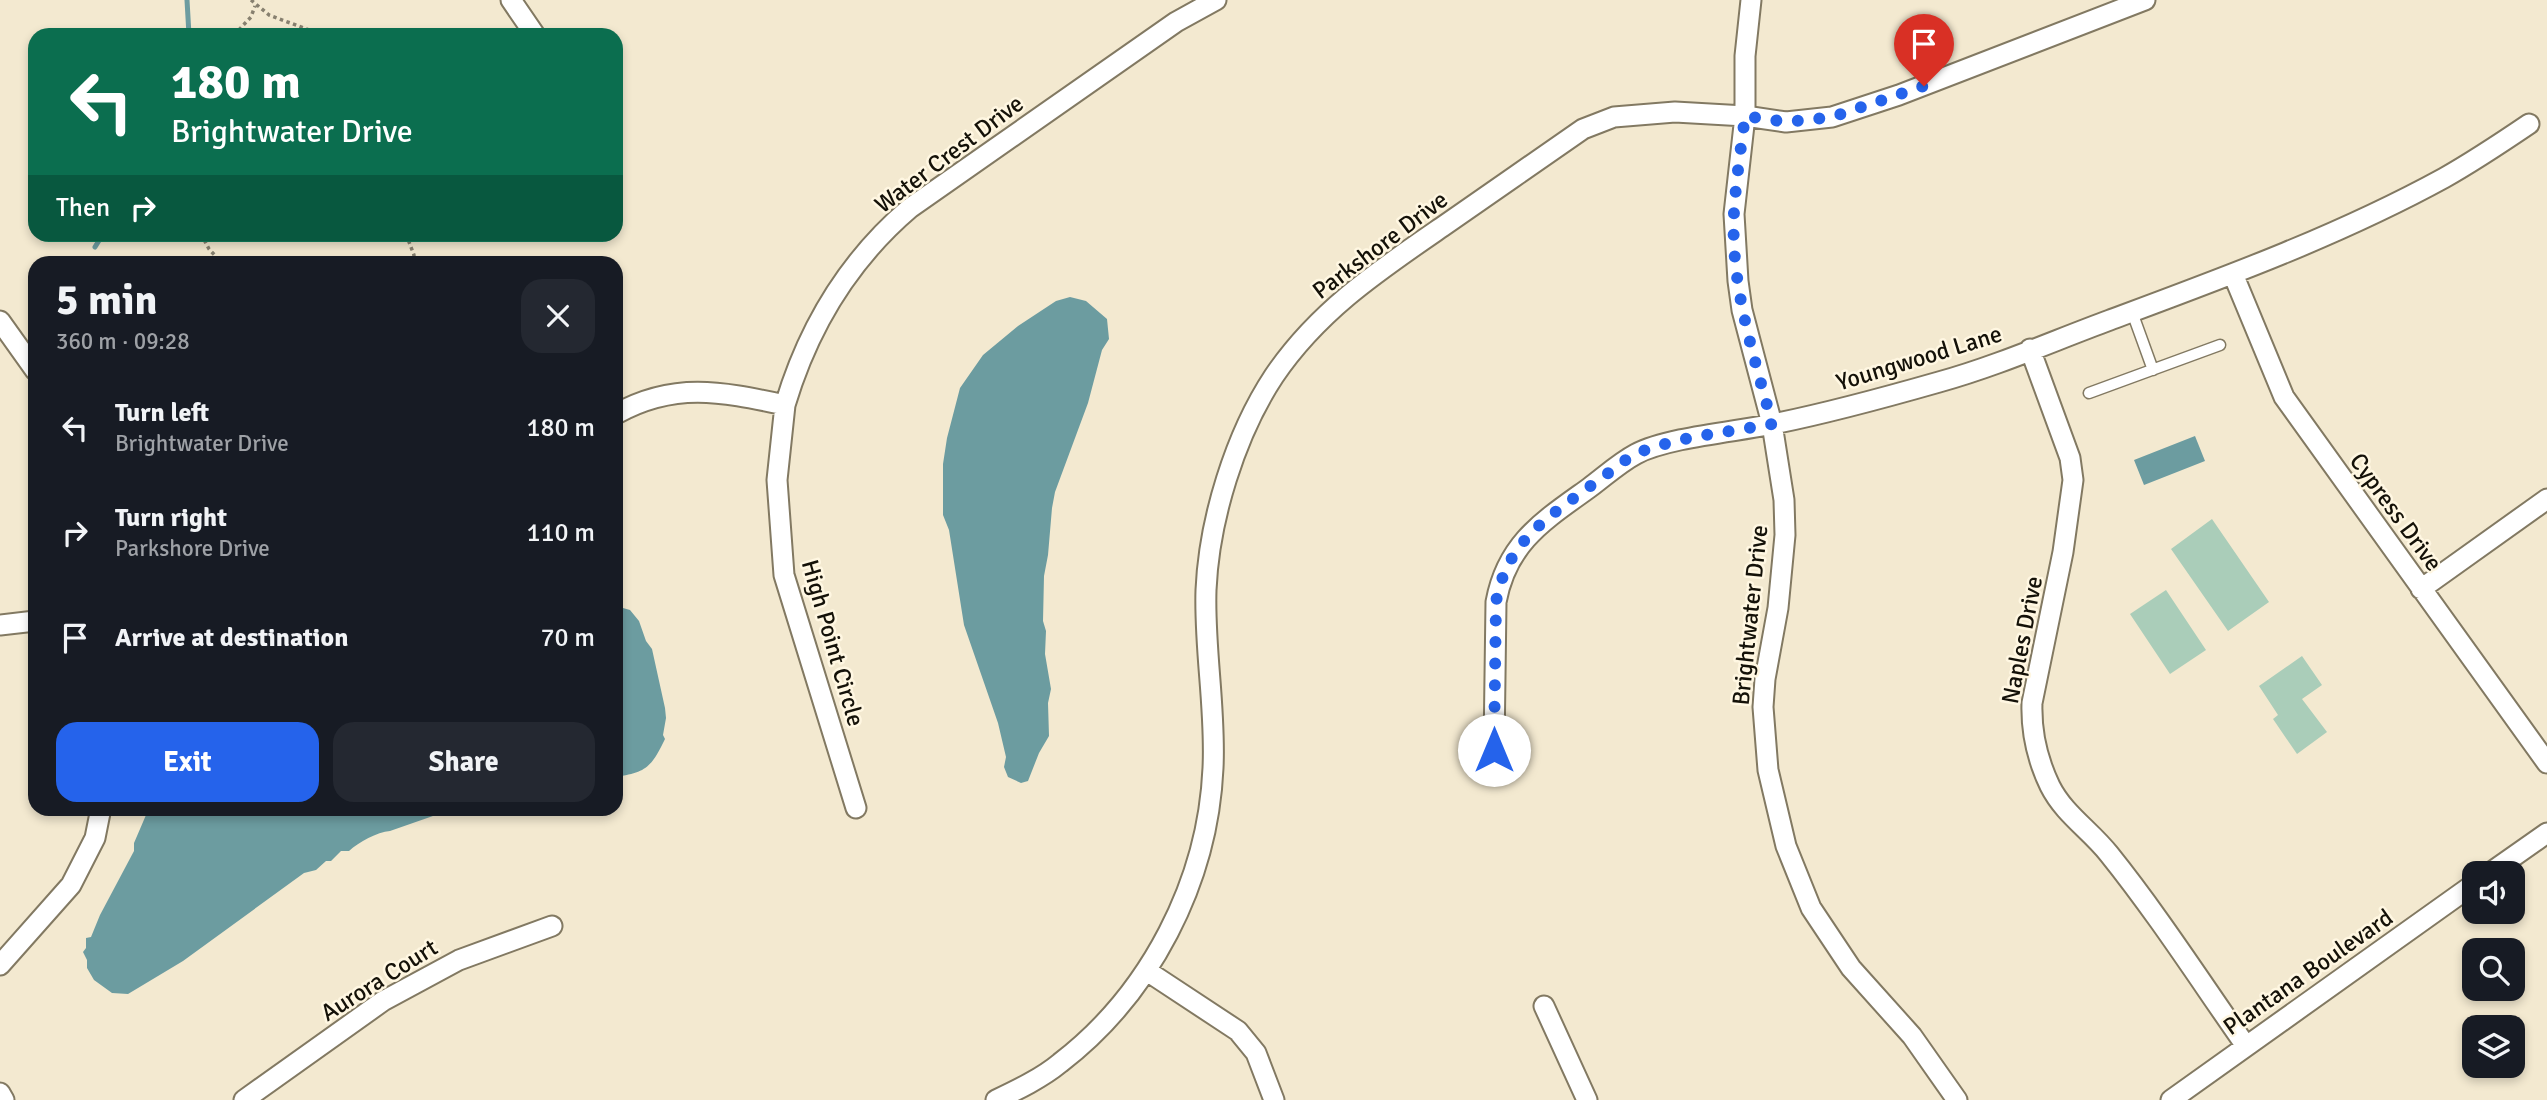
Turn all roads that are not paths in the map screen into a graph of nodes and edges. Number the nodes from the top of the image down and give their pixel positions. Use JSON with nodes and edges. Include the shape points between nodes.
{"nodes":[{"id":1,"x":511,"y":0,"type":"edge"},
{"id":2,"x":1216,"y":0,"type":"edge"},
{"id":3,"x":1751,"y":0,"type":"edge"},
{"id":4,"x":2145,"y":0,"type":"edge"},
{"id":5,"x":531,"y":28,"type":"edge"},
{"id":6,"x":1745,"y":116,"type":"junction"},
{"id":7,"x":2529,"y":124,"type":"dead end"},
{"id":8,"x":2233,"y":274,"type":"junction"},
{"id":9,"x":2133,"y":312,"type":"junction"},
{"id":10,"x":0,"y":321,"type":"edge"},
{"id":11,"x":2220,"y":345,"type":"dead end"},
{"id":12,"x":2030,"y":349,"type":"junction"},
{"id":13,"x":28,"y":360,"type":"edge"},
{"id":14,"x":2153,"y":370,"type":"junction"},
{"id":15,"x":2089,"y":393,"type":"dead end"},
{"id":16,"x":785,"y":405,"type":"junction"},
{"id":17,"x":623,"y":411,"type":"edge"},
{"id":18,"x":1772,"y":424,"type":"junction"},
{"id":19,"x":2547,"y":499,"type":"edge"},
{"id":20,"x":2421,"y":589,"type":"junction"},
{"id":21,"x":28,"y":622,"type":"edge"},
{"id":22,"x":0,"y":625,"type":"edge"},
{"id":23,"x":1494,"y":750,"type":"dead end"},
{"id":24,"x":2547,"y":763,"type":"edge"},
{"id":25,"x":856,"y":808,"type":"dead end"},
{"id":26,"x":99,"y":816,"type":"edge"},
{"id":27,"x":2547,"y":833,"type":"edge"},
{"id":28,"x":2507,"y":861,"type":"edge"},
{"id":29,"x":2462,"y":893,"type":"edge"},
{"id":30,"x":552,"y":926,"type":"dead end"},
{"id":31,"x":0,"y":965,"type":"edge"},
{"id":32,"x":1147,"y":971,"type":"junction"},
{"id":33,"x":1544,"y":1006,"type":"dead end"},
{"id":34,"x":2246,"y":1046,"type":"junction"},
{"id":35,"x":0,"y":1093,"type":"edge"},
{"id":36,"x":4,"y":1100,"type":"edge"},
{"id":37,"x":244,"y":1100,"type":"edge"},
{"id":38,"x":996,"y":1100,"type":"edge"},
{"id":39,"x":1274,"y":1100,"type":"edge"},
{"id":40,"x":1587,"y":1100,"type":"edge"},
{"id":41,"x":1957,"y":1100,"type":"edge"},
{"id":42,"x":2171,"y":1100,"type":"edge"}],
"edges":[{"from":1,"to":5,"type":"street"},
{"from":2,"to":16,"type":"street","name":"Water Crest Drive","via":[[1176,22],[890,224],[831,298]]},
{"from":3,"to":6,"type":"street","name":"Brightwater Drive"},
{"from":4,"to":6,"type":"street","name":"Parkshore Drive","via":[[1853,111],[1786,122]]},
{"from":6,"to":18,"type":"street","name":"Brightwater Drive","via":[[1734,214],[1738,281]]},
{"from":6,"to":32,"type":"street","name":"Parkshore Drive","via":[[1675,112],[1614,117],[1583,129],[1362,282],[1318,322],[1274,377],[1246,429],[1217,508],[1206,590],[1213,768],[1205,834],[1176,919]]},
{"from":7,"to":8,"type":"street","name":"Youngwood Lane","via":[[2407,197]]},
{"from":8,"to":9,"type":"street","name":"Youngwood Lane"},
{"from":8,"to":20,"type":"street","name":"Cypress Drive","via":[[2284,397]]},
{"from":9,"to":12,"type":"street","name":"Youngwood Lane"},
{"from":9,"to":14,"type":"lane"},
{"from":10,"to":13,"type":"street"},
{"from":11,"to":14,"type":"lane"},
{"from":12,"to":18,"type":"street","name":"Youngwood Lane","via":[[1942,382]]},
{"from":12,"to":34,"type":"street","name":"Naples Drive","via":[[2070,458],[2073,480],[2032,703],[2035,747],[2062,804],[2111,856]]},
{"from":14,"to":15,"type":"lane"},
{"from":16,"to":17,"type":"street","via":[[724,392],[682,392]]},
{"from":16,"to":25,"type":"street","name":"High Point Circle","via":[[777,480],[784,575]]},
{"from":18,"to":23,"type":"street","name":"Youngwood Lane","via":[[1635,454],[1538,524],[1520,545],[1500,581],[1496,602]]},
{"from":18,"to":41,"type":"street","name":"Brightwater Drive","via":[[1784,500],[1784,570],[1763,707],[1776,812],[1811,908],[1851,968],[1912,1037]]},
{"from":19,"to":20,"type":"street"},
{"from":20,"to":24,"type":"street","name":"Cypress Drive"},
{"from":21,"to":22,"type":"street"},
{"from":26,"to":31,"type":"street","via":[[95,838],[71,885]]},
{"from":27,"to":28,"type":"street"},
{"from":29,"to":34,"type":"street","name":"Plantana Boulevard"},
{"from":30,"to":37,"type":"street","name":"Aurora Court","via":[[458,960],[383,1001]]},
{"from":32,"to":38,"type":"street","name":"Parkshore Drive","via":[[1108,1019],[1059,1064]]},
{"from":32,"to":39,"type":"street","via":[[1238,1031],[1256,1053]]},
{"from":33,"to":40,"type":"street"},
{"from":34,"to":42,"type":"street","name":"Plantana Boulevard"},
{"from":35,"to":36,"type":"street"}]}
